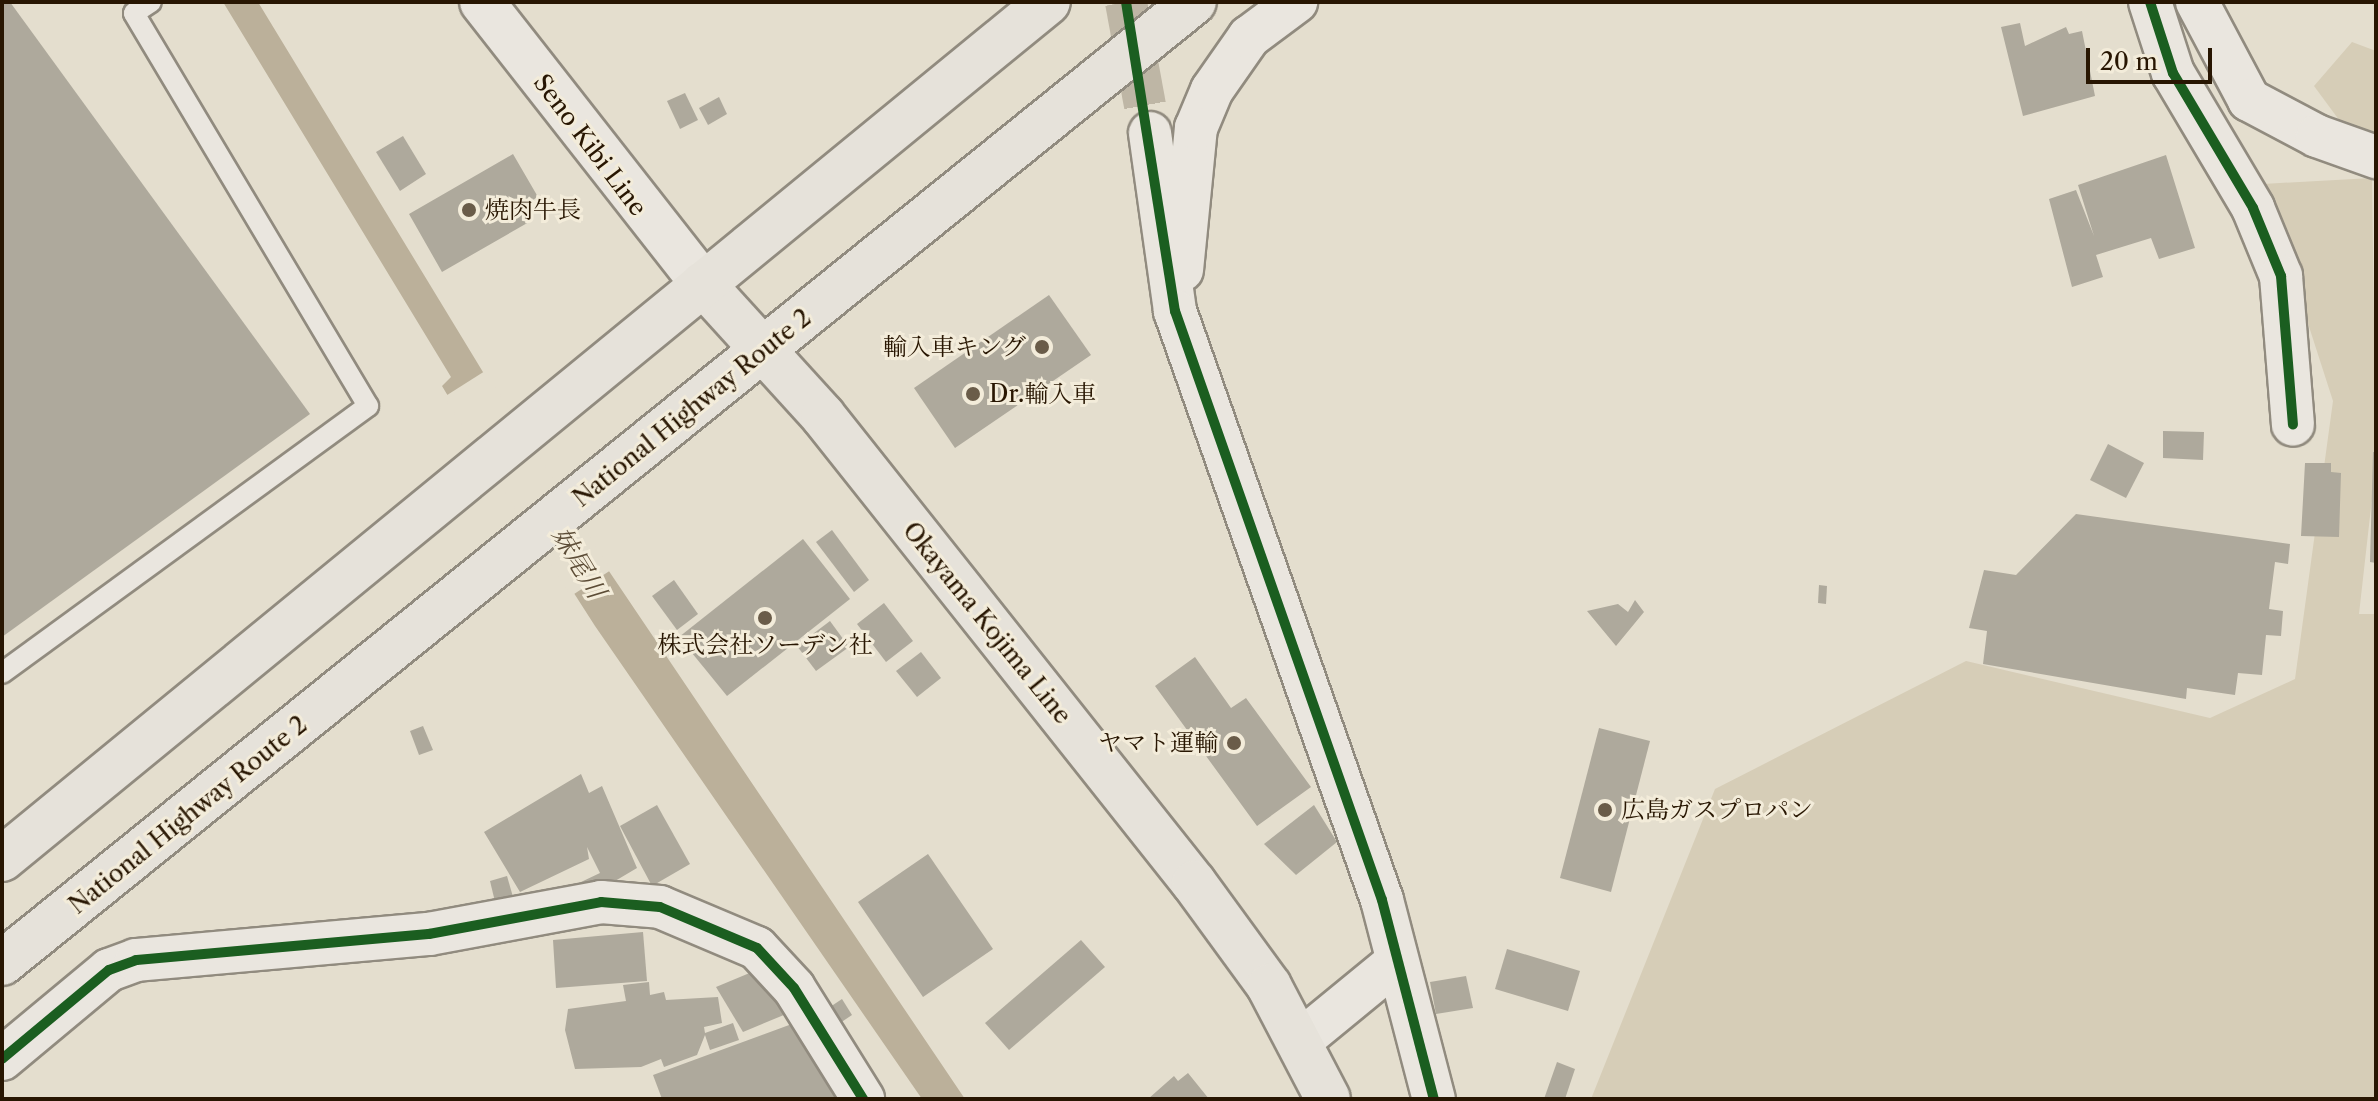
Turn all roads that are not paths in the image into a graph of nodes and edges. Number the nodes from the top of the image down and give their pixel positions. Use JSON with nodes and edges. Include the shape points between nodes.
{"nodes":[{"id":1,"x":151,"y":2,"type":"edge"},
{"id":2,"x":482,"y":2,"type":"edge"},
{"id":3,"x":1048,"y":2,"type":"edge"},
{"id":4,"x":1194,"y":2,"type":"edge"},
{"id":5,"x":1296,"y":2,"type":"edge"},
{"id":6,"x":2150,"y":2,"type":"edge"},
{"id":7,"x":2197,"y":2,"type":"edge"},
{"id":8,"x":1150,"y":133,"type":"tunnel mouth"},
{"id":9,"x":2376,"y":157,"type":"edge"},
{"id":10,"x":703,"y":284,"type":"junction"},
{"id":11,"x":1175,"y":311,"type":"junction"},
{"id":12,"x":762,"y":349,"type":"junction"},
{"id":13,"x":2293,"y":425,"type":"dead end"},
{"id":14,"x":2,"y":673,"type":"edge"},
{"id":15,"x":2,"y":859,"type":"edge"},
{"id":16,"x":2,"y":963,"type":"edge"},
{"id":17,"x":1395,"y":963,"type":"junction"},
{"id":18,"x":1300,"y":1041,"type":"junction"},
{"id":19,"x":2,"y":1059,"type":"edge"},
{"id":20,"x":863,"y":1099,"type":"edge"},
{"id":21,"x":1328,"y":1099,"type":"edge"},
{"id":22,"x":1434,"y":1099,"type":"edge"}],
"edges":[{"from":1,"to":14,"type":"lane","via":[[134,13],[368,406]]},
{"from":2,"to":10,"type":"main road","name":"Seno Kibi Line"},
{"from":3,"to":10,"type":"main road"},
{"from":4,"to":12,"type":"main road","name":"National Highway Route 2"},
{"from":5,"to":11,"type":"street","via":[[1249,37],[1196,128]]},
{"from":6,"to":13,"type":"street","via":[[2173,73],[2253,208],[2281,276]]},
{"from":7,"to":9,"type":"street","via":[[2249,100]]},
{"from":8,"to":11,"type":"street"},
{"from":10,"to":12,"type":"main road","name":"Okayama Kojima Line"},
{"from":10,"to":15,"type":"main road","via":[[527,434]]},
{"from":11,"to":17,"type":"street","via":[[1382,900]]},
{"from":12,"to":16,"type":"main road","name":"National Highway Route 2","via":[[532,540]]},
{"from":12,"to":18,"type":"main road","name":"Okayama Kojima Line","via":[[1194,883]]},
{"from":17,"to":18,"type":"street"},
{"from":17,"to":22,"type":"street"},
{"from":18,"to":21,"type":"main road","name":"Okayama Kojima Line"},
{"from":19,"to":20,"type":"street","via":[[109,970],[136,960],[429,934],[601,902],[660,907],[757,948],[794,988]]}]}
